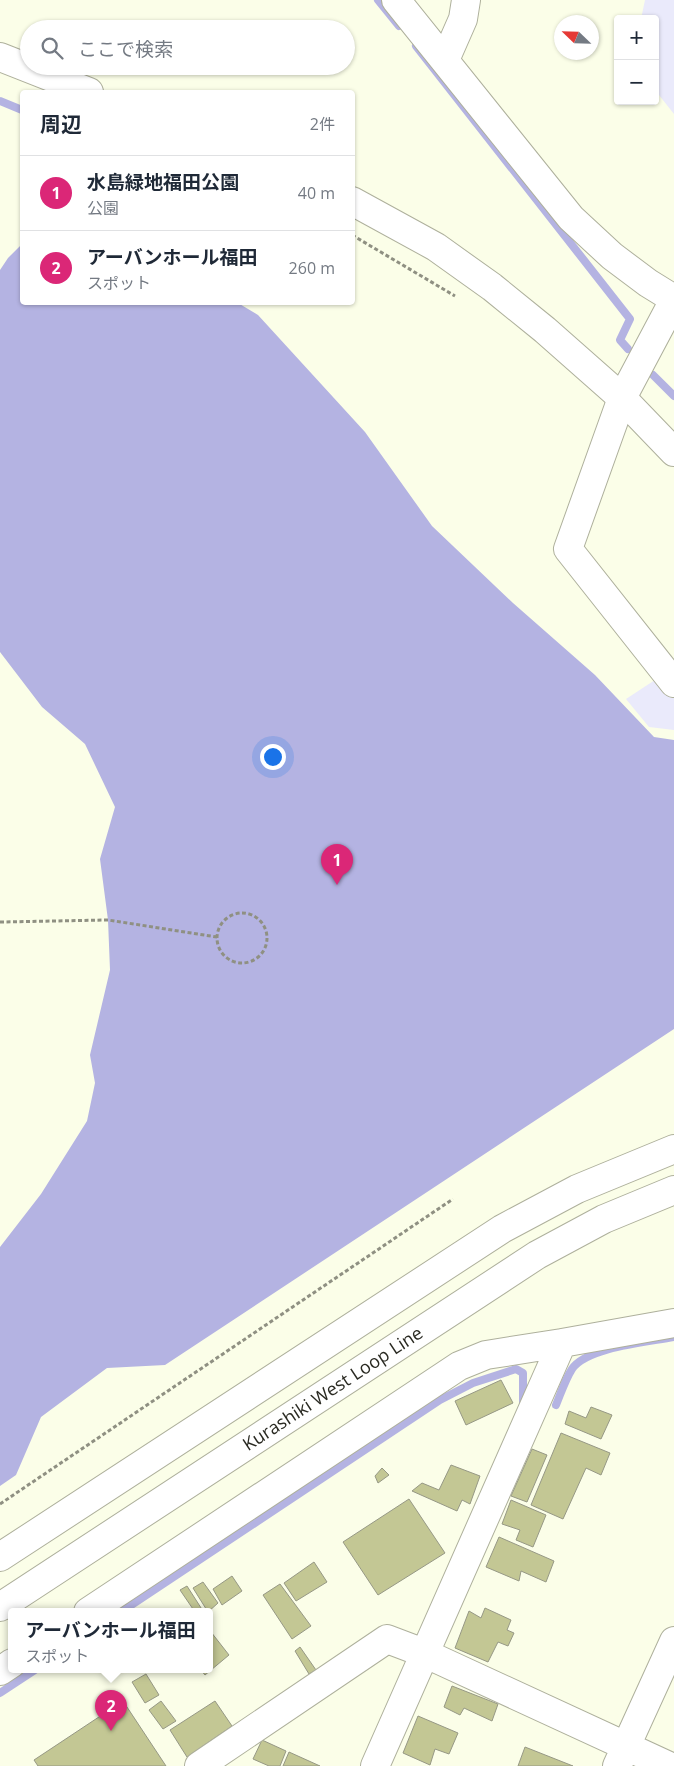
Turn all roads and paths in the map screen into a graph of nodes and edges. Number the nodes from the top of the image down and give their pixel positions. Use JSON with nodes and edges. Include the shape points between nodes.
{"nodes":[{"id":1,"x":396,"y":0,"type":"edge"},
{"id":2,"x":466,"y":0,"type":"edge"},
{"id":3,"x":0,"y":57,"type":"edge"},
{"id":4,"x":445,"y":60,"type":"junction"},
{"id":5,"x":20,"y":65,"type":"edge"},
{"id":6,"x":46,"y":75,"type":"edge"},
{"id":7,"x":84,"y":90,"type":"edge"},
{"id":8,"x":355,"y":203,"type":"edge"},
{"id":9,"x":355,"y":237,"type":"edge"},
{"id":10,"x":461,"y":300,"type":"dead end"},
{"id":11,"x":674,"y":300,"type":"edge"},
{"id":12,"x":622,"y":398,"type":"junction"},
{"id":13,"x":674,"y":452,"type":"edge"},
{"id":14,"x":674,"y":683,"type":"edge"},
{"id":15,"x":0,"y":922,"type":"edge"},
{"id":16,"x":217,"y":937,"type":"junction"},
{"id":17,"x":674,"y":1149,"type":"edge"},
{"id":18,"x":674,"y":1190,"type":"edge"},
{"id":19,"x":454,"y":1199,"type":"dead end"},
{"id":20,"x":674,"y":1323,"type":"edge"},
{"id":21,"x":562,"y":1343,"type":"junction"},
{"id":22,"x":0,"y":1504,"type":"edge"},
{"id":23,"x":0,"y":1557,"type":"edge"},
{"id":24,"x":0,"y":1607,"type":"edge"},
{"id":25,"x":94,"y":1608,"type":"edge"},
{"id":26,"x":674,"y":1641,"type":"edge"},
{"id":27,"x":424,"y":1654,"type":"junction"},
{"id":28,"x":622,"y":1756,"type":"edge"},
{"id":29,"x":199,"y":1766,"type":"edge"},
{"id":30,"x":375,"y":1766,"type":"edge"},
{"id":31,"x":669,"y":1766,"type":"edge"}],
"edges":[{"from":1,"to":4,"type":"street"},
{"from":2,"to":4,"type":"street","via":[[463,19]]},
{"from":3,"to":5,"type":"street"},
{"from":4,"to":11,"type":"street","via":[[571,218],[612,256]]},
{"from":6,"to":7,"type":"street"},
{"from":8,"to":12,"type":"street","via":[[436,247],[492,287]]},
{"from":9,"to":10,"type":"path"},
{"from":11,"to":12,"type":"street"},
{"from":12,"to":13,"type":"street"},
{"from":12,"to":14,"type":"street","via":[[568,549]]},
{"from":15,"to":16,"type":"path","via":[[108,920]]},
{"from":16,"to":16,"type":"path","via":[[221,953],[242,964],[263,953],[267,937],[261,921],[246,913],[230,916],[223,922]]},
{"from":17,"to":23,"type":"street","via":[[577,1189],[502,1229]]},
{"from":18,"to":24,"type":"street","name":"Kurashiki West Loop Line","via":[[604,1219],[537,1254]]},
{"from":19,"to":22,"type":"path"},
{"from":20,"to":21,"type":"street"},
{"from":21,"to":25,"type":"street","via":[[486,1355],[459,1366]]},
{"from":21,"to":27,"type":"street"},
{"from":26,"to":28,"type":"street"},
{"from":27,"to":28,"type":"street"},
{"from":27,"to":29,"type":"street","via":[[387,1639]]},
{"from":27,"to":30,"type":"street"},
{"from":28,"to":31,"type":"street"}]}
